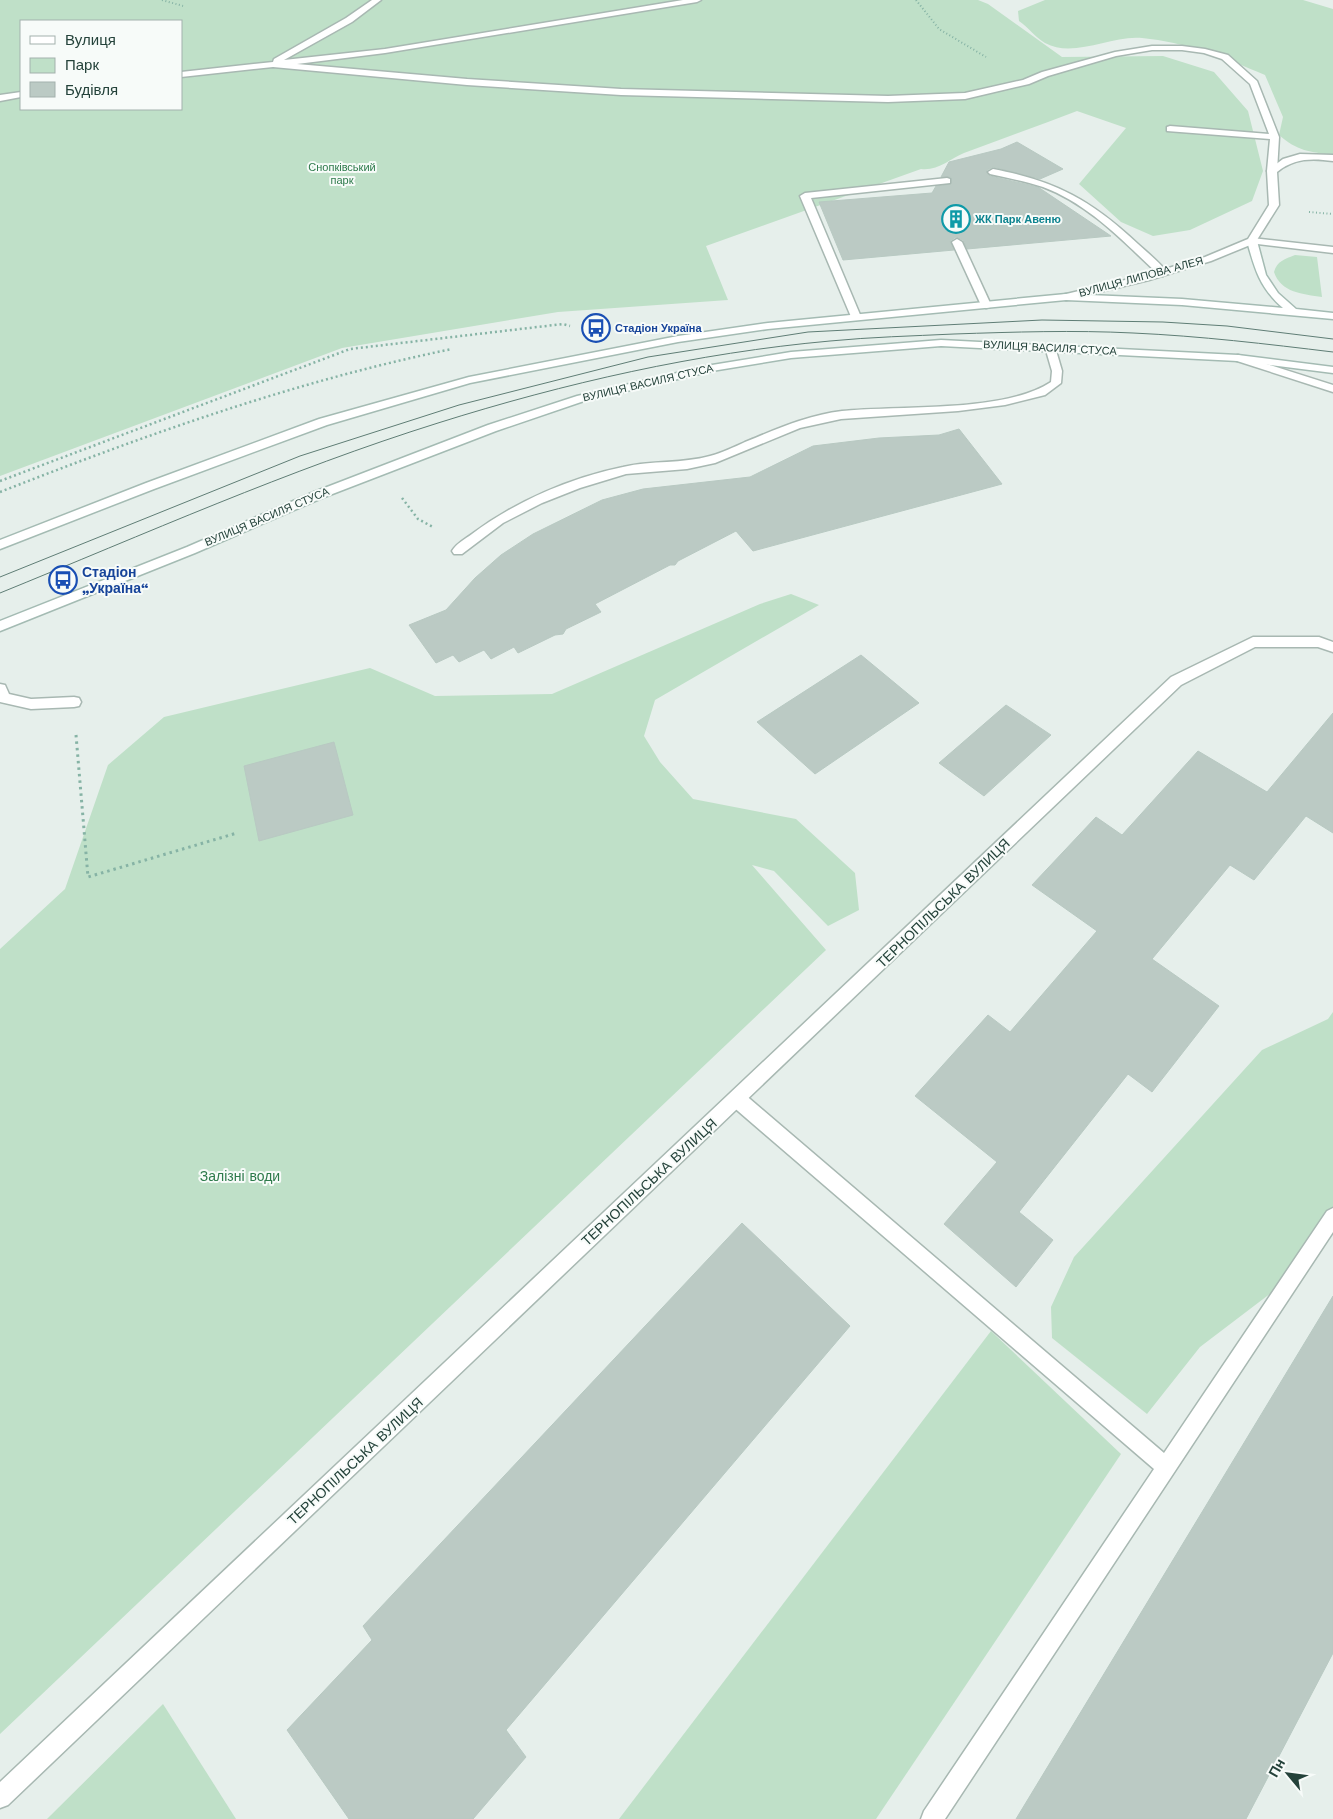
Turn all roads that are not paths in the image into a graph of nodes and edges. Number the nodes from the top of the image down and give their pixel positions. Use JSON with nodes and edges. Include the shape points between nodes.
{"nodes":[{"id":1,"x":378,"y":0,"type":"edge"},
{"id":2,"x":697,"y":0,"type":"edge"},
{"id":3,"x":271,"y":64,"type":"junction"},
{"id":4,"x":182,"y":75,"type":"edge"},
{"id":5,"x":20,"y":95,"type":"edge"},
{"id":6,"x":0,"y":98,"type":"edge"},
{"id":7,"x":1170,"y":129,"type":"dead end"},
{"id":8,"x":1275,"y":137,"type":"junction"},
{"id":9,"x":1333,"y":158,"type":"edge"},
{"id":10,"x":993,"y":172,"type":"dead end"},
{"id":11,"x":1272,"y":172,"type":"junction"},
{"id":12,"x":947,"y":181,"type":"dead end"},
{"id":13,"x":1252,"y":241,"type":"junction"},
{"id":14,"x":957,"y":242,"type":"dead end"},
{"id":15,"x":1333,"y":250,"type":"edge"},
{"id":16,"x":1163,"y":273,"type":"junction"},
{"id":17,"x":1066,"y":297,"type":"junction"},
{"id":18,"x":986,"y":305,"type":"junction"},
{"id":19,"x":1292,"y":311,"type":"junction"},
{"id":20,"x":1333,"y":316,"type":"edge"},
{"id":21,"x":856,"y":317,"type":"junction"},
{"id":22,"x":1050,"y":347,"type":"junction"},
{"id":23,"x":1238,"y":358,"type":"junction"},
{"id":24,"x":1333,"y":370,"type":"edge"},
{"id":25,"x":1333,"y":389,"type":"edge"},
{"id":26,"x":0,"y":545,"type":"edge"},
{"id":27,"x":458,"y":551,"type":"dead end"},
{"id":28,"x":0,"y":626,"type":"edge"},
{"id":29,"x":1333,"y":647,"type":"edge"},
{"id":30,"x":0,"y":689,"type":"edge"},
{"id":31,"x":74,"y":702,"type":"road end"},
{"id":32,"x":737,"y":1099,"type":"junction"},
{"id":33,"x":1333,"y":1217,"type":"edge"},
{"id":34,"x":1166,"y":1467,"type":"junction"},
{"id":35,"x":0,"y":1797,"type":"edge"},
{"id":36,"x":932,"y":1819,"type":"edge"}],
"edges":[{"from":1,"to":3,"type":"main road"},
{"from":2,"to":3,"type":"main road","via":[[385,51]]},
{"from":3,"to":4,"type":"main road"},
{"from":3,"to":8,"type":"main road","via":[[621,92],[888,99],[965,96],[1026,82],[1115,54],[1152,48],[1205,51],[1225,57],[1254,83]]},
{"from":5,"to":6,"type":"main road"},
{"from":7,"to":8,"type":"main road"},
{"from":8,"to":11,"type":"main road"},
{"from":9,"to":11,"type":"main road","via":[[1310,155],[1292,158]]},
{"from":10,"to":16,"type":"main road","via":[[1021,177],[1060,191],[1106,220]]},
{"from":11,"to":13,"type":"main road","via":[[1274,205]]},
{"from":12,"to":21,"type":"main road","via":[[933,188],[805,196]]},
{"from":13,"to":15,"type":"main road"},
{"from":13,"to":16,"type":"main road","name":"ВУЛИЦЯ ЛИПОВА АЛЕЯ"},
{"from":13,"to":19,"type":"main road","via":[[1261,276],[1274,295]]},
{"from":14,"to":18,"type":"main road"},
{"from":16,"to":17,"type":"main road","name":"ВУЛИЦЯ ЛИПОВА АЛЕЯ"},
{"from":17,"to":18,"type":"main road"},
{"from":17,"to":19,"type":"main road"},
{"from":18,"to":21,"type":"main road"},
{"from":19,"to":20,"type":"main road"},
{"from":21,"to":26,"type":"main road","via":[[678,339],[469,380],[323,422]]},
{"from":22,"to":23,"type":"main road","name":"ВУЛИЦЯ ВАСИЛЯ СТУСА"},
{"from":22,"to":27,"type":"main road","via":[[1058,371],[1056,383],[1041,394],[958,408],[841,415],[797,425],[714,459],[687,465],[625,470],[538,500],[499,520]]},
{"from":22,"to":28,"type":"main road","name":"ВУЛИЦЯ ВАСИЛЯ СТУСА","via":[[941,343],[792,355],[695,371],[581,398],[411,458]]},
{"from":23,"to":24,"type":"main road"},
{"from":23,"to":25,"type":"main road","name":"ВУЛИЦЯ ВАСИЛЯ СТУСА"},
{"from":29,"to":32,"type":"main road","name":"ТЕРНОПІЛЬСЬКА ВУЛИЦЯ","via":[[1319,642],[1254,642],[1176,681]]},
{"from":30,"to":31,"type":"main road","via":[[6,698],[31,704]]},
{"from":32,"to":34,"type":"main road"},
{"from":32,"to":35,"type":"main road","name":"ТЕРНОПІЛЬСЬКА ВУЛИЦЯ"},
{"from":33,"to":34,"type":"main road"},
{"from":34,"to":36,"type":"main road"}]}
